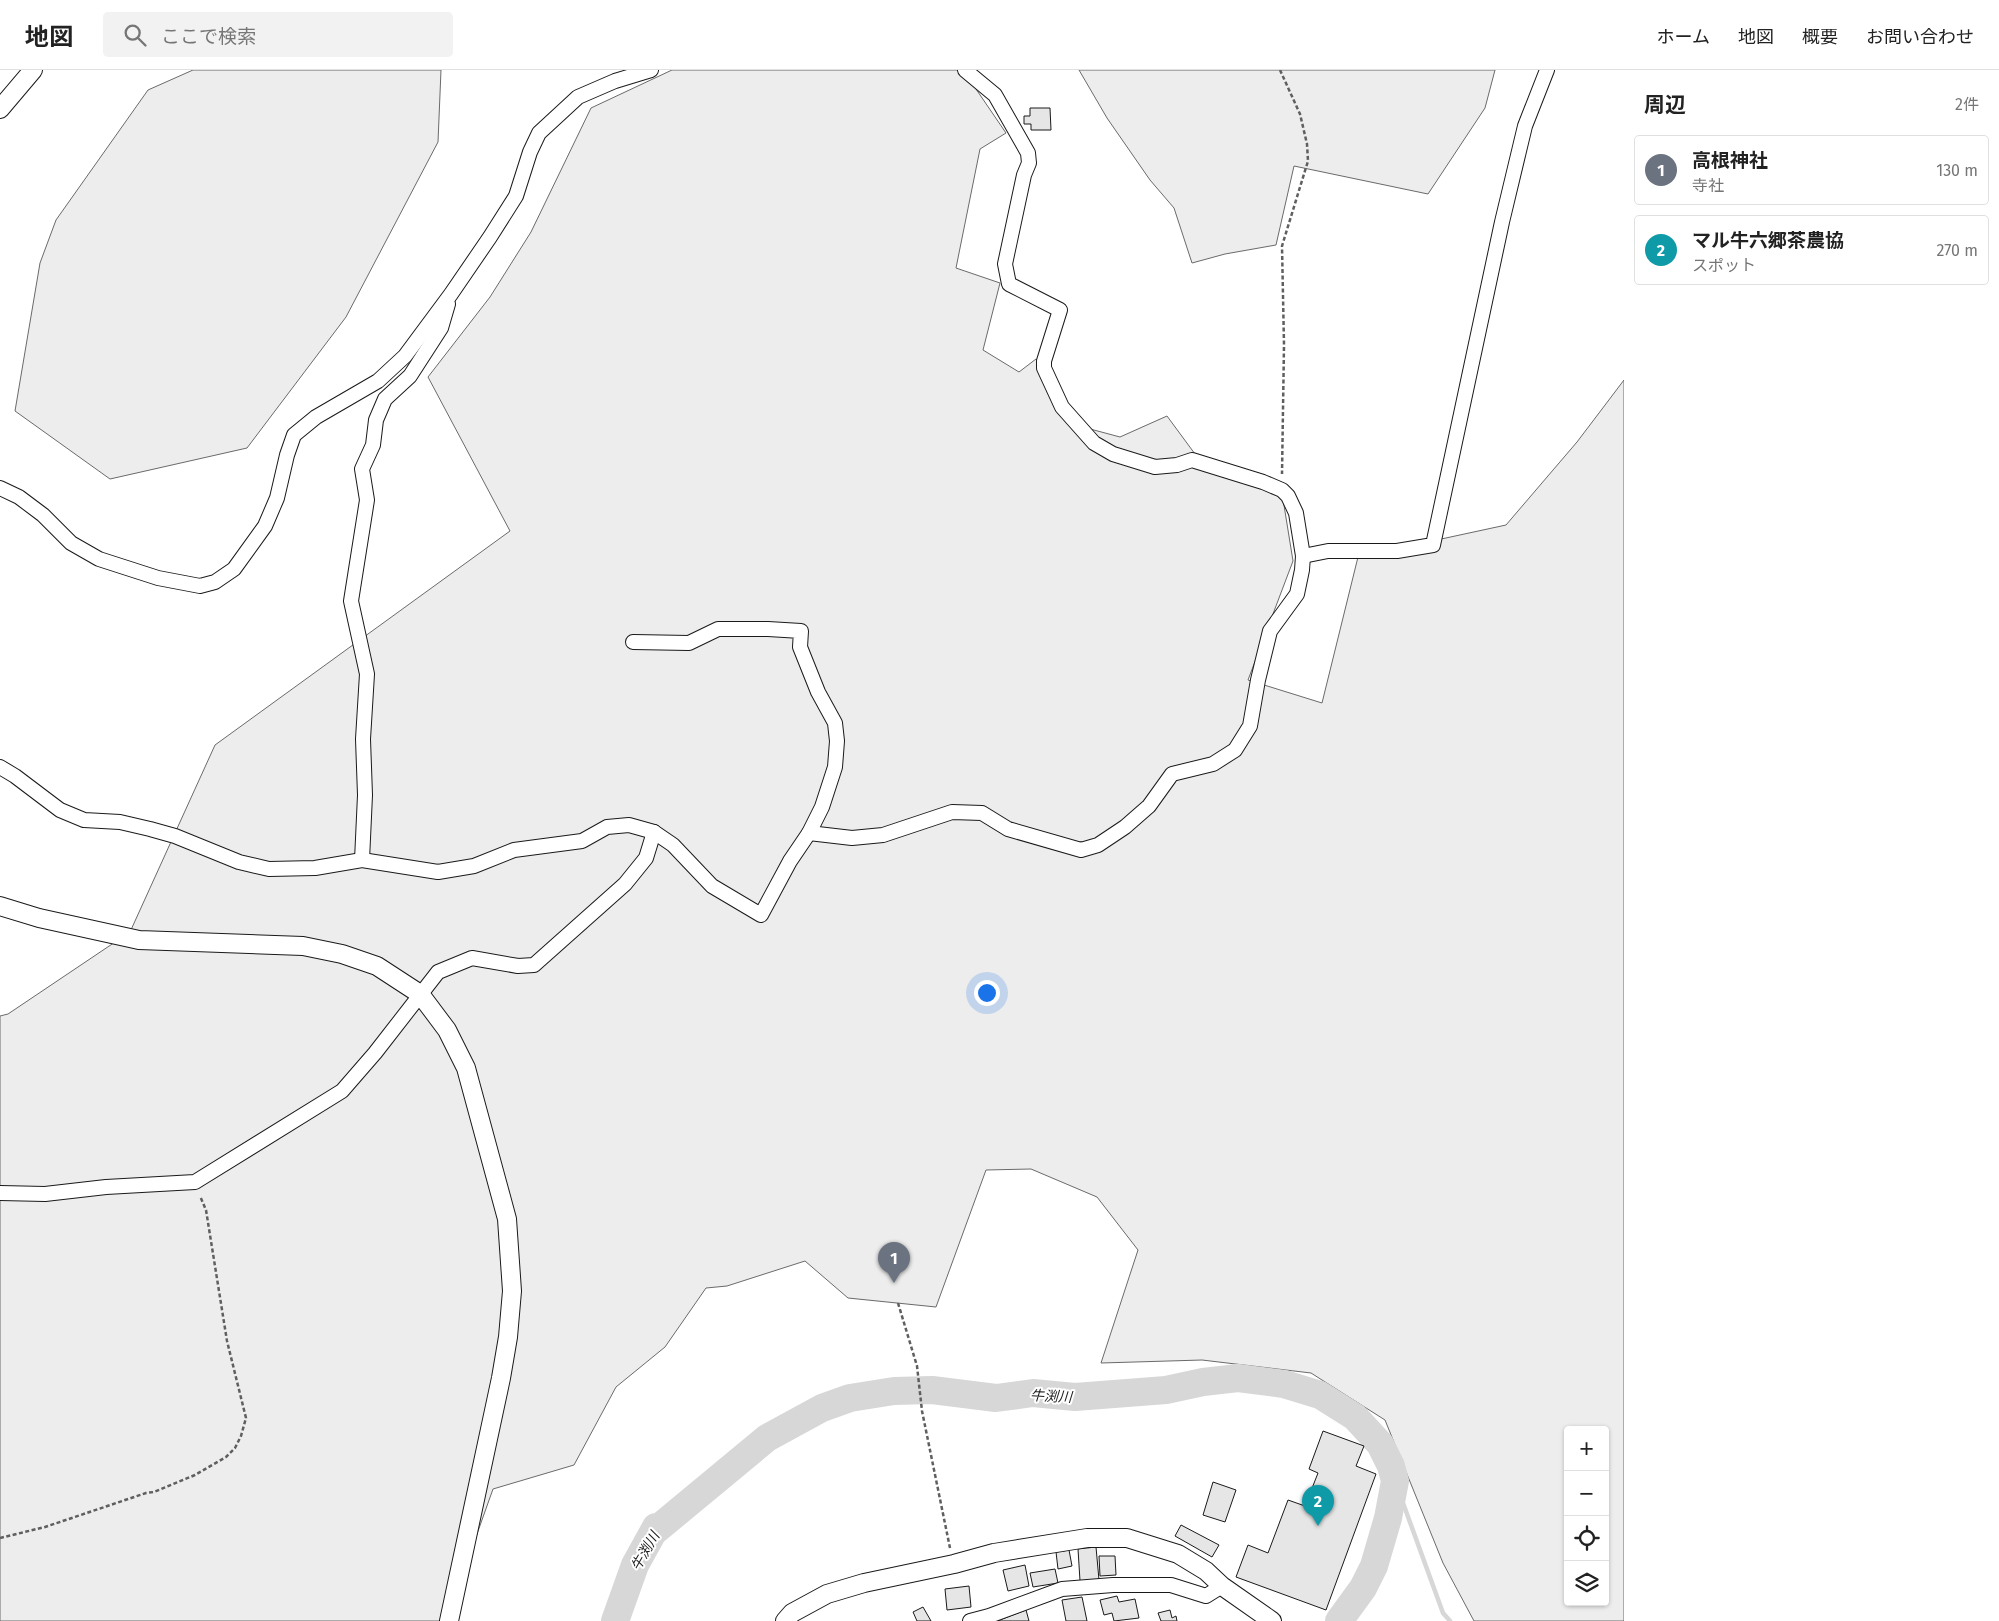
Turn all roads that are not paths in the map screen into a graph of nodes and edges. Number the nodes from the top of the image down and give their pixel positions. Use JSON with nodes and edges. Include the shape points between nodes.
{"nodes":[{"id":1,"x":33,"y":70,"type":"edge"},
{"id":2,"x":651,"y":70,"type":"edge"},
{"id":3,"x":965,"y":70,"type":"edge"},
{"id":4,"x":1547,"y":70,"type":"edge"},
{"id":5,"x":0,"y":109,"type":"edge"},
{"id":6,"x":452,"y":294,"type":"junction"},
{"id":7,"x":0,"y":488,"type":"edge"},
{"id":8,"x":1303,"y":556,"type":"junction"},
{"id":9,"x":633,"y":642,"type":"dead end"},
{"id":10,"x":0,"y":767,"type":"edge"},
{"id":11,"x":654,"y":832,"type":"junction"},
{"id":12,"x":810,"y":833,"type":"junction"},
{"id":13,"x":362,"y":860,"type":"junction"},
{"id":14,"x":0,"y":906,"type":"edge"},
{"id":15,"x":420,"y":994,"type":"junction"},
{"id":16,"x":0,"y":1193,"type":"edge"},
{"id":17,"x":1222,"y":1586,"type":"junction"},
{"id":18,"x":990,"y":1618,"type":"edge"},
{"id":19,"x":449,"y":1621,"type":"edge"},
{"id":20,"x":785,"y":1621,"type":"edge"},
{"id":21,"x":970,"y":1621,"type":"edge"},
{"id":22,"x":1272,"y":1621,"type":"edge"}],
"edges":[{"from":1,"to":5,"type":"street"},
{"from":2,"to":6,"type":"street","via":[[578,97],[539,133],[516,196]]},
{"from":3,"to":8,"type":"street","via":[[995,95],[1028,153],[1029,163],[1005,264],[1009,284],[1060,310],[1044,368],[1062,407],[1094,443],[1113,454],[1156,467],[1192,460],[1282,490],[1296,513]]},
{"from":4,"to":8,"type":"street","via":[[1525,126],[1433,545],[1397,552],[1328,550]]},
{"from":6,"to":7,"type":"street","via":[[405,356],[378,381],[316,417],[294,435],[277,498],[265,526],[234,569],[215,582],[200,586],[158,578],[99,558],[71,543],[19,497]]},
{"from":6,"to":13,"type":"street","via":[[441,328],[410,376],[385,399],[376,420],[373,445],[362,469],[367,500],[352,601],[367,674]]},
{"from":8,"to":12,"type":"street","via":[[1297,594],[1270,631],[1250,726],[1236,750],[1213,764],[1172,774],[1149,806],[1126,827],[1098,845],[1081,850],[1008,829],[982,813],[952,812],[883,835],[852,838]]},
{"from":9,"to":12,"type":"street","via":[[689,643],[718,629],[800,631],[800,648],[834,723],[837,741],[835,767]]},
{"from":10,"to":13,"type":"street","via":[[60,810],[84,820],[120,822],[150,829],[239,862],[269,869],[314,868]]},
{"from":11,"to":12,"type":"street","via":[[673,845],[712,886],[761,915],[790,861]]},
{"from":11,"to":13,"type":"street","via":[[629,825],[607,827],[582,841],[514,850],[474,866],[438,872]]},
{"from":11,"to":15,"type":"street","via":[[646,858],[625,884],[534,966],[472,958],[438,972]]},
{"from":14,"to":15,"type":"street","via":[[139,940],[303,946],[342,954],[377,966]]},
{"from":15,"to":16,"type":"street","via":[[342,1091],[195,1182],[45,1194]]},
{"from":15,"to":19,"type":"street","via":[[447,1030],[466,1068],[507,1219],[511,1249],[512,1291],[506,1345]]},
{"from":17,"to":18,"type":"street","via":[[1206,1596],[1171,1585],[1062,1589]]},
{"from":17,"to":20,"type":"street","via":[[1206,1571],[1178,1554],[1127,1538],[1077,1539],[994,1553],[827,1594],[792,1613]]},
{"from":17,"to":22,"type":"street"},
{"from":18,"to":21,"type":"street"}]}
